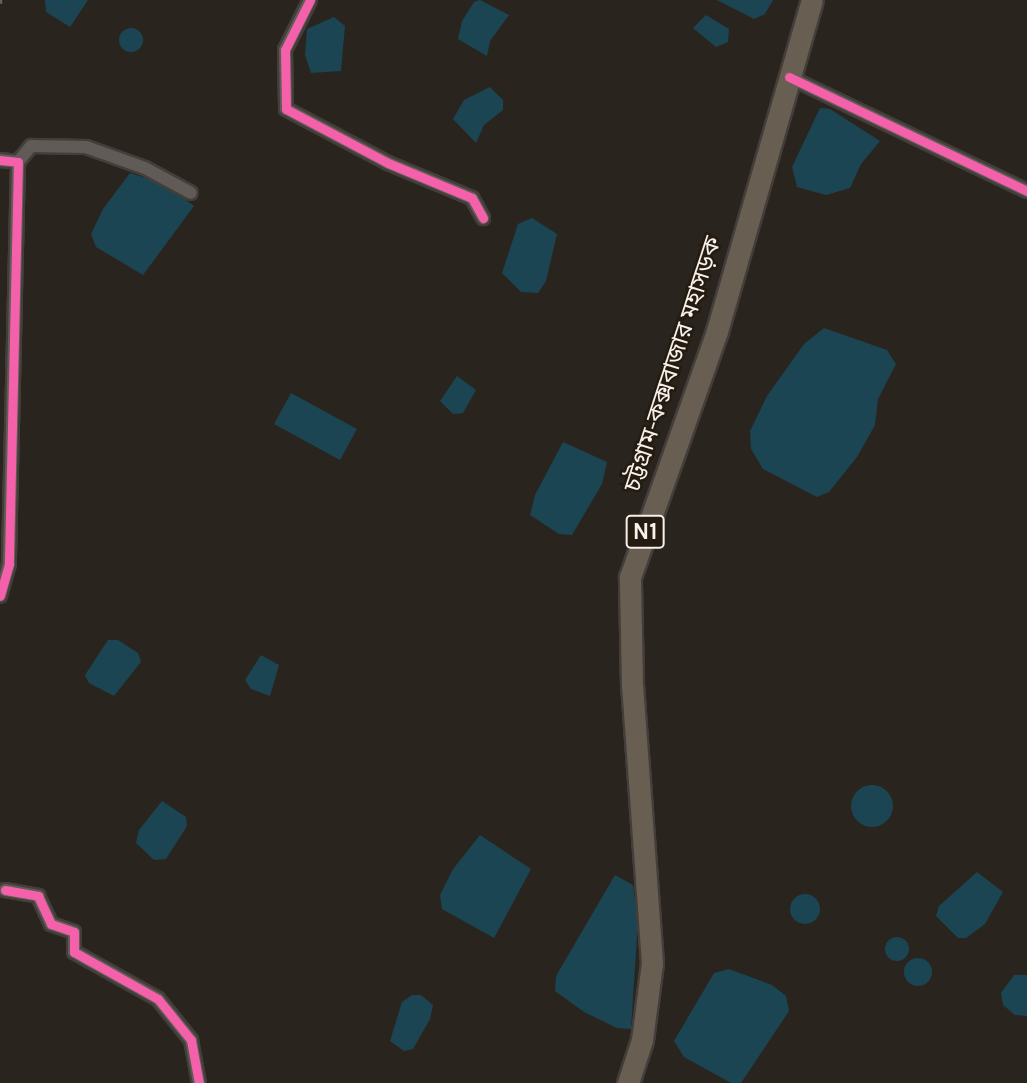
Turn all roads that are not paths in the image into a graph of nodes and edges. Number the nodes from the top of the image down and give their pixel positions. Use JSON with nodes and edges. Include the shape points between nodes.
{"nodes":[{"id":1,"x":310,"y":0,"type":"edge"},
{"id":2,"x":812,"y":0,"type":"edge"},
{"id":3,"x":789,"y":77,"type":"junction"},
{"id":4,"x":0,"y":160,"type":"edge"},
{"id":5,"x":18,"y":162,"type":"junction"},
{"id":6,"x":1027,"y":191,"type":"edge"},
{"id":7,"x":191,"y":194,"type":"dead end"},
{"id":8,"x":483,"y":218,"type":"dead end"},
{"id":9,"x":0,"y":596,"type":"edge"},
{"id":10,"x":5,"y":890,"type":"dead end"},
{"id":11,"x":199,"y":1083,"type":"edge"},
{"id":12,"x":628,"y":1083,"type":"edge"}],
"edges":[{"from":1,"to":8,"type":"street","via":[[285,50],[286,109],[388,163],[472,198]]},
{"from":2,"to":3,"type":"highway","name":"চট্টগ্রাম-কক্সবাজার মহাসড়ক","number":"N1"},
{"from":3,"to":6,"type":"street"},
{"from":3,"to":12,"type":"highway","name":"চট্টগ্রাম-কক্সবাজার মহাসড়ক","number":"N1","via":[[717,331],[630,577],[632,687],[652,963],[647,1015]]},
{"from":4,"to":5,"type":"street"},
{"from":5,"to":7,"type":"street","via":[[31,146],[86,147],[145,168]]},
{"from":5,"to":9,"type":"street","via":[[9,564]]},
{"from":10,"to":11,"type":"street","via":[[37,896],[51,924],[74,932],[74,952],[159,999],[191,1040]]}]}
